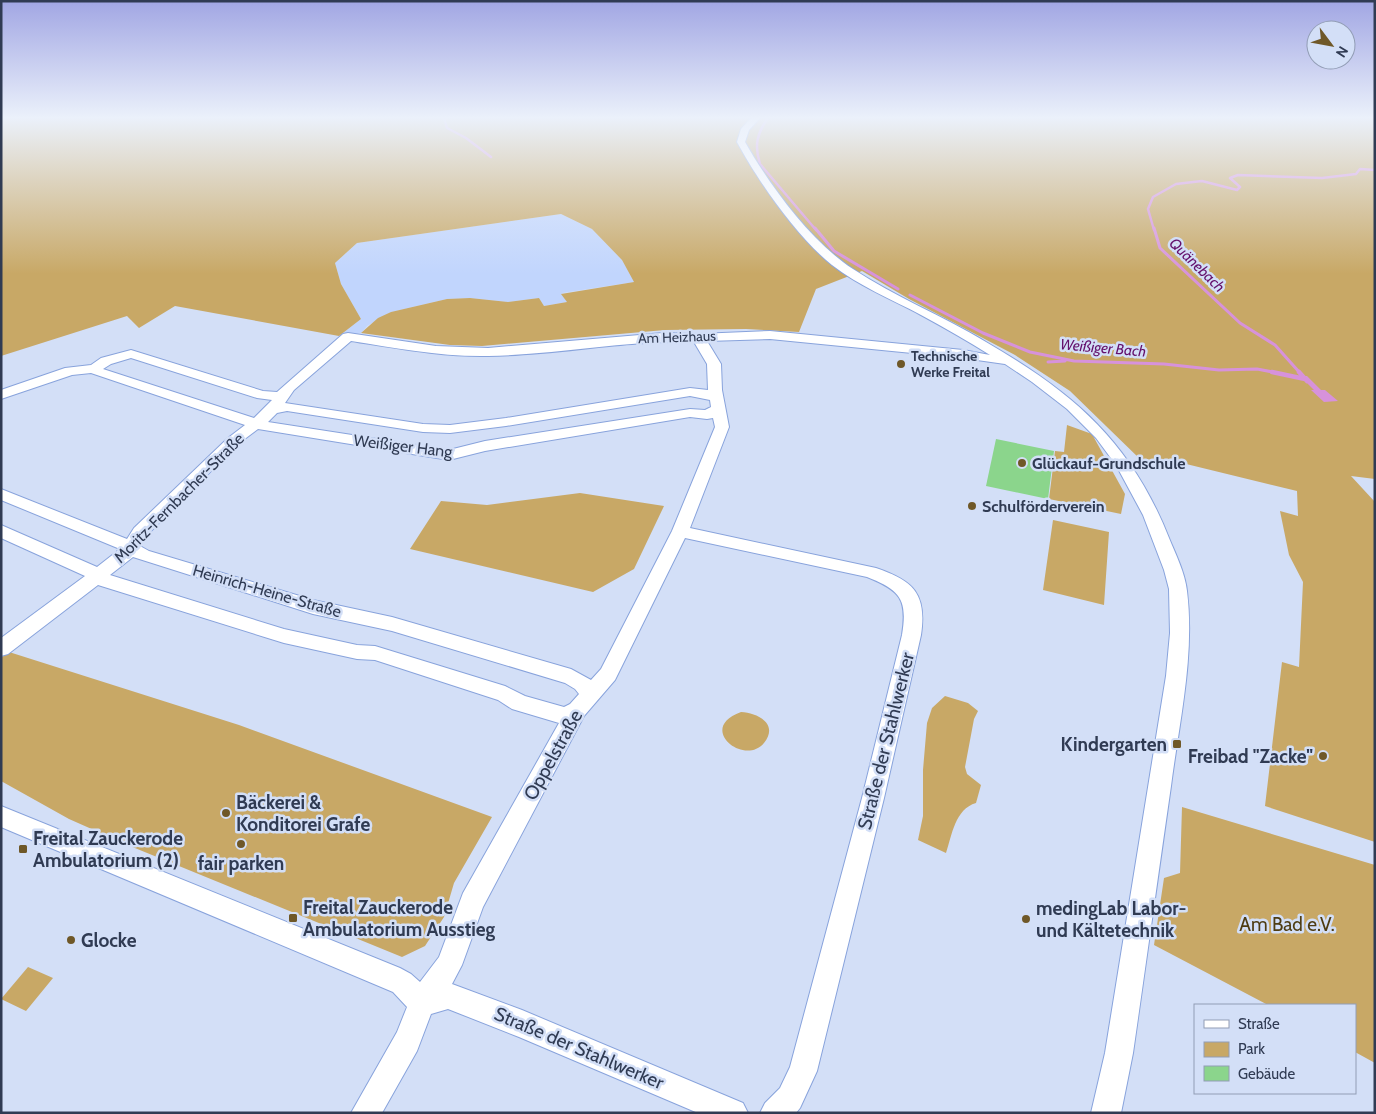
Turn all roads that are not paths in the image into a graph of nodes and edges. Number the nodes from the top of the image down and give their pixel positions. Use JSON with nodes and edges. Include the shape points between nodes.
{"nodes":[{"id":1,"x":756,"y":170,"type":"edge"},
{"id":2,"x":348,"y":337,"type":"joint"},
{"id":3,"x":698,"y":338,"type":"junction"},
{"id":4,"x":1007,"y":360,"type":"junction"},
{"id":5,"x":100,"y":365,"type":"junction"},
{"id":6,"x":1,"y":395,"type":"edge"},
{"id":7,"x":277,"y":402,"type":"junction"},
{"id":8,"x":717,"y":403,"type":"junction"},
{"id":9,"x":256,"y":425,"type":"junction"},
{"id":10,"x":1,"y":494,"type":"edge"},
{"id":11,"x":1,"y":531,"type":"edge"},
{"id":12,"x":680,"y":531,"type":"junction"},
{"id":13,"x":131,"y":547,"type":"junction"},
{"id":14,"x":99,"y":575,"type":"junction"},
{"id":15,"x":1,"y":649,"type":"edge"},
{"id":16,"x":584,"y":702,"type":"junction"},
{"id":17,"x":1,"y":816,"type":"edge"},
{"id":18,"x":422,"y":1003,"type":"junction"},
{"id":19,"x":366,"y":1113,"type":"edge"},
{"id":20,"x":733,"y":1113,"type":"edge"},
{"id":21,"x":775,"y":1113,"type":"edge"},
{"id":22,"x":1106,"y":1113,"type":"edge"}],
"edges":[{"from":1,"to":4,"type":"street","via":[[786,210],[830,258]]},
{"from":2,"to":3,"type":"street","name":"Am Heizhaus","via":[[436,350],[488,352],[613,340]]},
{"from":2,"to":7,"type":"street","name":"Moritz-Fernbacher-Straße"},
{"from":3,"to":4,"type":"street","name":"Am Heizhaus","via":[[770,335]]},
{"from":3,"to":8,"type":"street","name":"Oppelstraße","via":[[714,364]]},
{"from":4,"to":22,"type":"street","via":[[1081,415],[1110,447],[1132,477],[1147,508],[1174,572],[1178,591],[1180,642],[1176,676],[1119,1053]]},
{"from":5,"to":6,"type":"street","name":"Weißiger Hang","via":[[70,371]]},
{"from":5,"to":7,"type":"street","name":"Weißiger Hang","via":[[131,354],[262,394]]},
{"from":5,"to":9,"type":"street","name":"Weißiger Hang","via":[[99,373]]},
{"from":7,"to":8,"type":"street","name":"Weißiger Hang","via":[[287,407],[450,429],[690,392],[708,394]]},
{"from":7,"to":9,"type":"street","name":"Moritz-Fernbacher-Straße"},
{"from":8,"to":9,"type":"street","name":"Weißiger Hang","via":[[707,415],[680,414],[485,446],[449,455]]},
{"from":8,"to":12,"type":"street","name":"Oppelstraße","via":[[722,427]]},
{"from":9,"to":13,"type":"street","name":"Moritz-Fernbacher-Straße","via":[[232,441],[140,532]]},
{"from":10,"to":13,"type":"street","name":"Heinrich-Heine-Straße"},
{"from":11,"to":14,"type":"street"},
{"from":12,"to":16,"type":"street","name":"Oppelstraße","via":[[608,674]]},
{"from":12,"to":21,"type":"street","name":"Straße der Stahlwerker","via":[[890,578],[908,591],[914,601],[910,645],[806,1062],[790,1098]]},
{"from":13,"to":14,"type":"street","name":"Moritz-Fernbacher-Straße"},
{"from":13,"to":16,"type":"street","name":"Heinrich-Heine-Straße","via":[[143,555],[274,596],[392,624],[571,676],[582,683]]},
{"from":14,"to":15,"type":"street","name":"Moritz-Fernbacher-Straße"},
{"from":14,"to":16,"type":"street","via":[[107,582],[284,636],[375,653],[565,716]]},
{"from":16,"to":18,"type":"street","name":"Oppelstraße","via":[[470,906],[449,965]]},
{"from":17,"to":18,"type":"street","via":[[391,977]]},
{"from":18,"to":19,"type":"street","name":"Oppelstraße","via":[[407,1041]]},
{"from":18,"to":20,"type":"street","name":"Straße der Stahlwerker","via":[[448,996]]}]}
